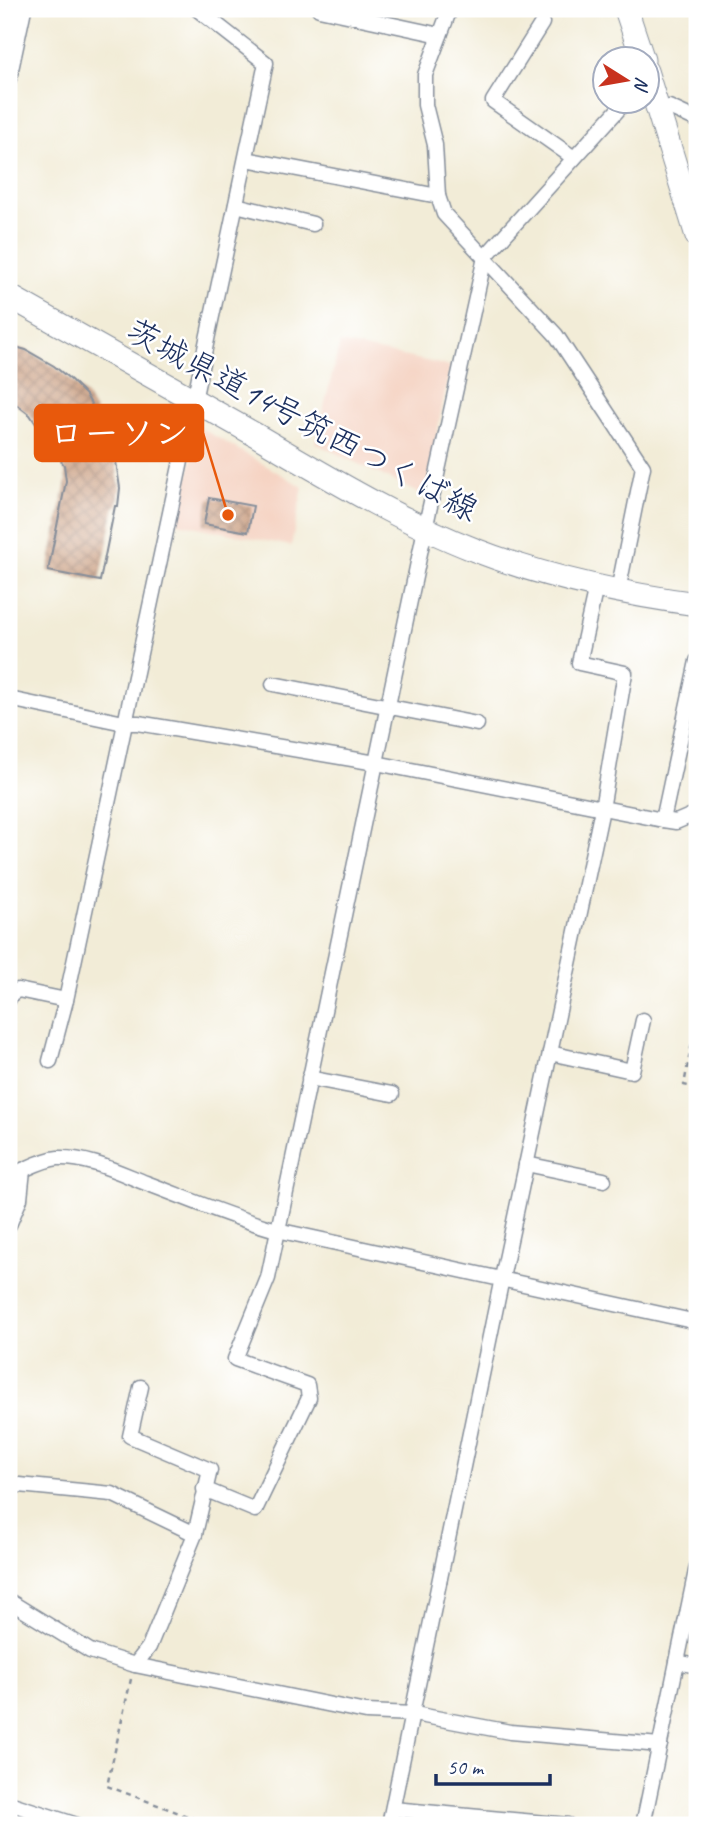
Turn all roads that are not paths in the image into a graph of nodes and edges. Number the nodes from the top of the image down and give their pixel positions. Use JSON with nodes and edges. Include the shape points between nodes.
{"nodes":[{"id":1,"x":24,"y":9,"type":"edge"},
{"id":2,"x":197,"y":9,"type":"edge"},
{"id":3,"x":319,"y":9,"type":"edge"},
{"id":4,"x":450,"y":9,"type":"edge"},
{"id":5,"x":626,"y":9,"type":"edge"},
{"id":6,"x":542,"y":23,"type":"dead end"},
{"id":7,"x":440,"y":35,"type":"junction"},
{"id":8,"x":638,"y":46,"type":"edge"},
{"id":9,"x":9,"y":79,"type":"edge"},
{"id":10,"x":660,"y":110,"type":"edge"},
{"id":11,"x":660,"y":113,"type":"edge"},
{"id":12,"x":612,"y":116,"type":"edge"},
{"id":13,"x":697,"y":120,"type":"edge"},
{"id":14,"x":574,"y":158,"type":"junction"},
{"id":15,"x":246,"y":159,"type":"junction"},
{"id":16,"x":438,"y":196,"type":"junction"},
{"id":17,"x":236,"y":205,"type":"junction"},
{"id":18,"x":313,"y":224,"type":"dead end"},
{"id":19,"x":697,"y":236,"type":"edge"},
{"id":20,"x":485,"y":257,"type":"junction"},
{"id":21,"x":9,"y":296,"type":"edge"},
{"id":22,"x":194,"y":400,"type":"junction"},
{"id":23,"x":425,"y":528,"type":"junction"},
{"id":24,"x":607,"y":589,"type":"junction"},
{"id":25,"x":697,"y":604,"type":"edge"},
{"id":26,"x":697,"y":661,"type":"edge"},
{"id":27,"x":273,"y":684,"type":"dead end"},
{"id":28,"x":9,"y":699,"type":"edge"},
{"id":29,"x":387,"y":706,"type":"junction"},
{"id":30,"x":124,"y":723,"type":"junction"},
{"id":31,"x":477,"y":724,"type":"dead end"},
{"id":32,"x":376,"y":764,"type":"junction"},
{"id":33,"x":602,"y":809,"type":"junction"},
{"id":34,"x":697,"y":813,"type":"edge"},
{"id":35,"x":663,"y":820,"type":"junction"},
{"id":36,"x":9,"y":999,"type":"edge"},
{"id":37,"x":66,"y":1000,"type":"junction"},
{"id":38,"x":643,"y":1020,"type":"dead end"},
{"id":39,"x":550,"y":1053,"type":"junction"},
{"id":40,"x":50,"y":1061,"type":"dead end"},
{"id":41,"x":309,"y":1077,"type":"junction"},
{"id":42,"x":392,"y":1094,"type":"dead end"},
{"id":43,"x":9,"y":1162,"type":"edge"},
{"id":44,"x":526,"y":1164,"type":"junction"},
{"id":45,"x":23,"y":1170,"type":"junction"},
{"id":46,"x":604,"y":1180,"type":"dead end"},
{"id":47,"x":9,"y":1225,"type":"edge"},
{"id":48,"x":277,"y":1230,"type":"junction"},
{"id":49,"x":502,"y":1278,"type":"junction"},
{"id":50,"x":697,"y":1322,"type":"edge"},
{"id":51,"x":141,"y":1387,"type":"dead end"},
{"id":52,"x":9,"y":1484,"type":"edge"},
{"id":53,"x":204,"y":1489,"type":"junction"},
{"id":54,"x":195,"y":1534,"type":"junction"},
{"id":55,"x":697,"y":1566,"type":"edge"},
{"id":56,"x":9,"y":1601,"type":"edge"},
{"id":57,"x":677,"y":1662,"type":"junction"},
{"id":58,"x":135,"y":1665,"type":"junction"},
{"id":59,"x":697,"y":1666,"type":"edge"},
{"id":60,"x":414,"y":1714,"type":"junction"},
{"id":61,"x":660,"y":1745,"type":"junction"},
{"id":62,"x":9,"y":1802,"type":"edge"},
{"id":63,"x":393,"y":1809,"type":"junction"},
{"id":64,"x":77,"y":1825,"type":"edge"},
{"id":65,"x":389,"y":1825,"type":"edge"},
{"id":66,"x":568,"y":1825,"type":"edge"},
{"id":67,"x":643,"y":1825,"type":"edge"}],
"edges":[{"from":1,"to":9,"type":"street"},
{"from":2,"to":15,"type":"street","via":[[265,63]]},
{"from":3,"to":7,"type":"street"},
{"from":4,"to":7,"type":"street"},
{"from":5,"to":8,"type":"main road"},
{"from":6,"to":14,"type":"street","via":[[492,101]]},
{"from":7,"to":16,"type":"street","via":[[425,75]]},
{"from":10,"to":13,"type":"street","via":[[669,107]]},
{"from":11,"to":19,"type":"main road"},
{"from":12,"to":14,"type":"street"},
{"from":14,"to":20,"type":"street"},
{"from":15,"to":16,"type":"street"},
{"from":15,"to":17,"type":"street"},
{"from":16,"to":20,"type":"street","via":[[444,214]]},
{"from":17,"to":18,"type":"street"},
{"from":17,"to":22,"type":"street"},
{"from":20,"to":23,"type":"street"},
{"from":20,"to":24,"type":"street","via":[[556,335],[643,467]]},
{"from":21,"to":22,"type":"main road","name":"茨城県道14号筑西つくば線"},
{"from":22,"to":23,"type":"main road","name":"茨城県道14号筑西つくば線"},
{"from":22,"to":30,"type":"street"},
{"from":23,"to":24,"type":"main road","name":"茨城県道14号筑西つくば線","via":[[514,564]]},
{"from":23,"to":29,"type":"street"},
{"from":24,"to":25,"type":"main road","name":"茨城県道14号筑西つくば線"},
{"from":24,"to":33,"type":"street","via":[[579,663],[625,673]]},
{"from":26,"to":35,"type":"street"},
{"from":27,"to":29,"type":"street"},
{"from":28,"to":30,"type":"street"},
{"from":29,"to":31,"type":"street"},
{"from":29,"to":32,"type":"street"},
{"from":30,"to":32,"type":"street"},
{"from":30,"to":37,"type":"street"},
{"from":32,"to":33,"type":"street"},
{"from":32,"to":41,"type":"street"},
{"from":33,"to":35,"type":"street"},
{"from":33,"to":39,"type":"street"},
{"from":34,"to":35,"type":"street","via":[[676,822]]},
{"from":36,"to":37,"type":"street","via":[[18,990]]},
{"from":37,"to":40,"type":"street"},
{"from":38,"to":39,"type":"street","via":[[632,1071]]},
{"from":39,"to":44,"type":"street"},
{"from":41,"to":42,"type":"street"},
{"from":41,"to":48,"type":"street"},
{"from":43,"to":45,"type":"street"},
{"from":44,"to":46,"type":"street"},
{"from":44,"to":49,"type":"street"},
{"from":45,"to":47,"type":"street","via":[[20,1199]]},
{"from":45,"to":48,"type":"street","via":[[57,1158],[78,1160]]},
{"from":48,"to":49,"type":"street"},
{"from":48,"to":53,"type":"street","via":[[268,1278],[235,1359],[307,1385],[309,1398],[255,1510]]},
{"from":49,"to":50,"type":"street"},
{"from":49,"to":60,"type":"street"},
{"from":51,"to":53,"type":"street","via":[[130,1436],[210,1470]]},
{"from":52,"to":54,"type":"street","via":[[112,1494]]},
{"from":53,"to":54,"type":"street"},
{"from":54,"to":58,"type":"street","via":[[149,1647]]},
{"from":55,"to":57,"type":"street"},
{"from":56,"to":58,"type":"street","via":[[90,1651]]},
{"from":57,"to":59,"type":"street"},
{"from":57,"to":61,"type":"street"},
{"from":58,"to":60,"type":"street","via":[[366,1712]]},
{"from":60,"to":61,"type":"street","via":[[509,1732]]},
{"from":60,"to":63,"type":"street"},
{"from":61,"to":67,"type":"street"},
{"from":62,"to":64,"type":"street"},
{"from":63,"to":65,"type":"street"},
{"from":63,"to":66,"type":"street"}]}
